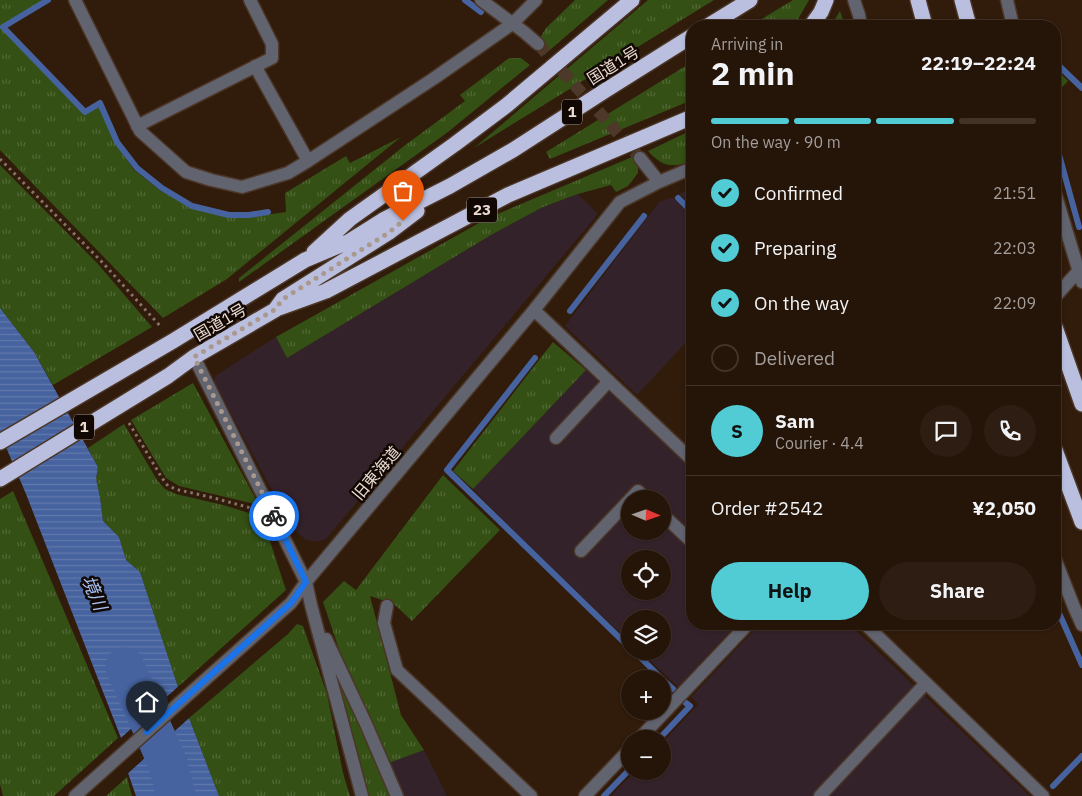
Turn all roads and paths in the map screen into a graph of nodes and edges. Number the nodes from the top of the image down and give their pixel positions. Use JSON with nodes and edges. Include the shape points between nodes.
{"nodes":[{"id":1,"x":75,"y":0,"type":"edge"},
{"id":2,"x":250,"y":0,"type":"edge"},
{"id":3,"x":480,"y":0,"type":"edge"},
{"id":4,"x":536,"y":0,"type":"edge"},
{"id":5,"x":632,"y":0,"type":"edge"},
{"id":6,"x":750,"y":0,"type":"edge"},
{"id":7,"x":854,"y":0,"type":"edge"},
{"id":8,"x":918,"y":0,"type":"edge"},
{"id":9,"x":962,"y":0,"type":"edge"},
{"id":10,"x":1007,"y":0,"type":"edge"},
{"id":11,"x":823,"y":6,"type":"edge"},
{"id":12,"x":718,"y":20,"type":"edge"},
{"id":13,"x":815,"y":20,"type":"edge"},
{"id":14,"x":860,"y":20,"type":"edge"},
{"id":15,"x":923,"y":20,"type":"edge"},
{"id":16,"x":967,"y":20,"type":"edge"},
{"id":17,"x":1012,"y":20,"type":"edge"},
{"id":18,"x":512,"y":24,"type":"junction"},
{"id":19,"x":686,"y":40,"type":"edge"},
{"id":20,"x":538,"y":44,"type":"tunnel mouth"},
{"id":21,"x":255,"y":66,"type":"junction"},
{"id":22,"x":686,"y":120,"type":"edge"},
{"id":23,"x":137,"y":126,"type":"junction"},
{"id":24,"x":640,"y":158,"type":"tunnel mouth"},
{"id":25,"x":0,"y":159,"type":"edge"},
{"id":26,"x":308,"y":161,"type":"junction"},
{"id":27,"x":686,"y":170,"type":"edge"},
{"id":28,"x":658,"y":182,"type":"junction"},
{"id":29,"x":450,"y":186,"type":"junction"},
{"id":30,"x":1061,"y":211,"type":"edge"},
{"id":31,"x":305,"y":260,"type":"junction"},
{"id":32,"x":1081,"y":273,"type":"edge"},
{"id":33,"x":1061,"y":291,"type":"edge"},
{"id":34,"x":274,"y":310,"type":"junction"},
{"id":35,"x":534,"y":310,"type":"junction"},
{"id":36,"x":173,"y":341,"type":"junction"},
{"id":37,"x":1061,"y":344,"type":"edge"},
{"id":38,"x":194,"y":357,"type":"junction"},
{"id":39,"x":609,"y":381,"type":"junction"},
{"id":40,"x":1082,"y":404,"type":"edge"},
{"id":41,"x":129,"y":423,"type":"dead end"},
{"id":42,"x":556,"y":438,"type":"dead end"},
{"id":43,"x":0,"y":442,"type":"edge"},
{"id":44,"x":686,"y":454,"type":"edge"},
{"id":45,"x":1061,"y":466,"type":"edge"},
{"id":46,"x":0,"y":479,"type":"edge"},
{"id":47,"x":621,"y":509,"type":"edge"},
{"id":48,"x":273,"y":514,"type":"junction"},
{"id":49,"x":671,"y":522,"type":"edge"},
{"id":50,"x":1082,"y":522,"type":"edge"},
{"id":51,"x":686,"y":536,"type":"edge"},
{"id":52,"x":582,"y":551,"type":"dead end"},
{"id":53,"x":1061,"y":574,"type":"edge"},
{"id":54,"x":306,"y":582,"type":"junction"},
{"id":55,"x":311,"y":605,"type":"junction"},
{"id":56,"x":387,"y":606,"type":"dead end"},
{"id":57,"x":1082,"y":625,"type":"edge"},
{"id":58,"x":742,"y":630,"type":"edge"},
{"id":59,"x":871,"y":630,"type":"edge"},
{"id":60,"x":926,"y":683,"type":"junction"},
{"id":61,"x":648,"y":730,"type":"edge"},
{"id":62,"x":621,"y":758,"type":"edge"},
{"id":63,"x":74,"y":796,"type":"edge"},
{"id":64,"x":362,"y":796,"type":"edge"},
{"id":65,"x":398,"y":796,"type":"edge"},
{"id":66,"x":531,"y":796,"type":"edge"},
{"id":67,"x":585,"y":796,"type":"edge"},
{"id":68,"x":820,"y":796,"type":"edge"},
{"id":69,"x":1043,"y":796,"type":"edge"}],
"edges":[{"from":1,"to":23,"type":"street"},
{"from":2,"to":21,"type":"street","via":[[272,44],[272,58]]},
{"from":3,"to":18,"type":"street"},
{"from":4,"to":18,"type":"street"},
{"from":5,"to":31,"type":"highway","via":[[507,105],[350,218]]},
{"from":6,"to":12,"type":"highway"},
{"from":7,"to":14,"type":"street"},
{"from":8,"to":15,"type":"highway"},
{"from":9,"to":16,"type":"highway"},
{"from":10,"to":17,"type":"street"},
{"from":11,"to":13,"type":"highway"},
{"from":18,"to":20,"type":"street"},
{"from":18,"to":26,"type":"street"},
{"from":19,"to":29,"type":"highway","name":"国道1号","number":"1","via":[[513,150]]},
{"from":21,"to":23,"type":"street"},
{"from":21,"to":26,"type":"street"},
{"from":22,"to":34,"type":"highway","number":"23","via":[[508,195],[326,291]]},
{"from":23,"to":26,"type":"street","via":[[186,172],[242,187],[288,173]]},
{"from":24,"to":28,"type":"street"},
{"from":25,"to":36,"type":"path","via":[[102,262]]},
{"from":27,"to":28,"type":"street","name":"旧東海道"},
{"from":28,"to":35,"type":"street","name":"旧東海道","via":[[620,202]]},
{"from":29,"to":31,"type":"highway","name":"国道1号","number":"1","via":[[348,242]]},
{"from":29,"to":34,"type":"highway","name":"国道1号","number":"1","via":[[388,233],[283,299]]},
{"from":30,"to":32,"type":"street"},
{"from":31,"to":36,"type":"highway","name":"国道1号","number":"1"},
{"from":32,"to":33,"type":"street"},
{"from":34,"to":38,"type":"highway","name":"国道1号","number":"1"},
{"from":35,"to":39,"type":"street"},
{"from":35,"to":54,"type":"street","name":"旧東海道"},
{"from":36,"to":43,"type":"highway","name":"国道1号","number":"1"},
{"from":37,"to":40,"type":"highway"},
{"from":38,"to":46,"type":"highway","name":"国道1号","number":"1"},
{"from":38,"to":48,"type":"street"},
{"from":39,"to":42,"type":"street"},
{"from":39,"to":44,"type":"street"},
{"from":41,"to":48,"type":"path","via":[[168,486]]},
{"from":45,"to":50,"type":"highway"},
{"from":47,"to":52,"type":"street"},
{"from":48,"to":54,"type":"street"},
{"from":49,"to":51,"type":"street"},
{"from":53,"to":57,"type":"street"},
{"from":54,"to":55,"type":"street"},
{"from":54,"to":63,"type":"street","name":"旧東海道","via":[[291,603]]},
{"from":55,"to":64,"type":"street"},
{"from":55,"to":65,"type":"street"},
{"from":56,"to":66,"type":"street","via":[[384,623],[398,670]]},
{"from":58,"to":61,"type":"street"},
{"from":59,"to":60,"type":"street"},
{"from":60,"to":68,"type":"street"},
{"from":60,"to":69,"type":"street"},
{"from":62,"to":67,"type":"street"}]}
